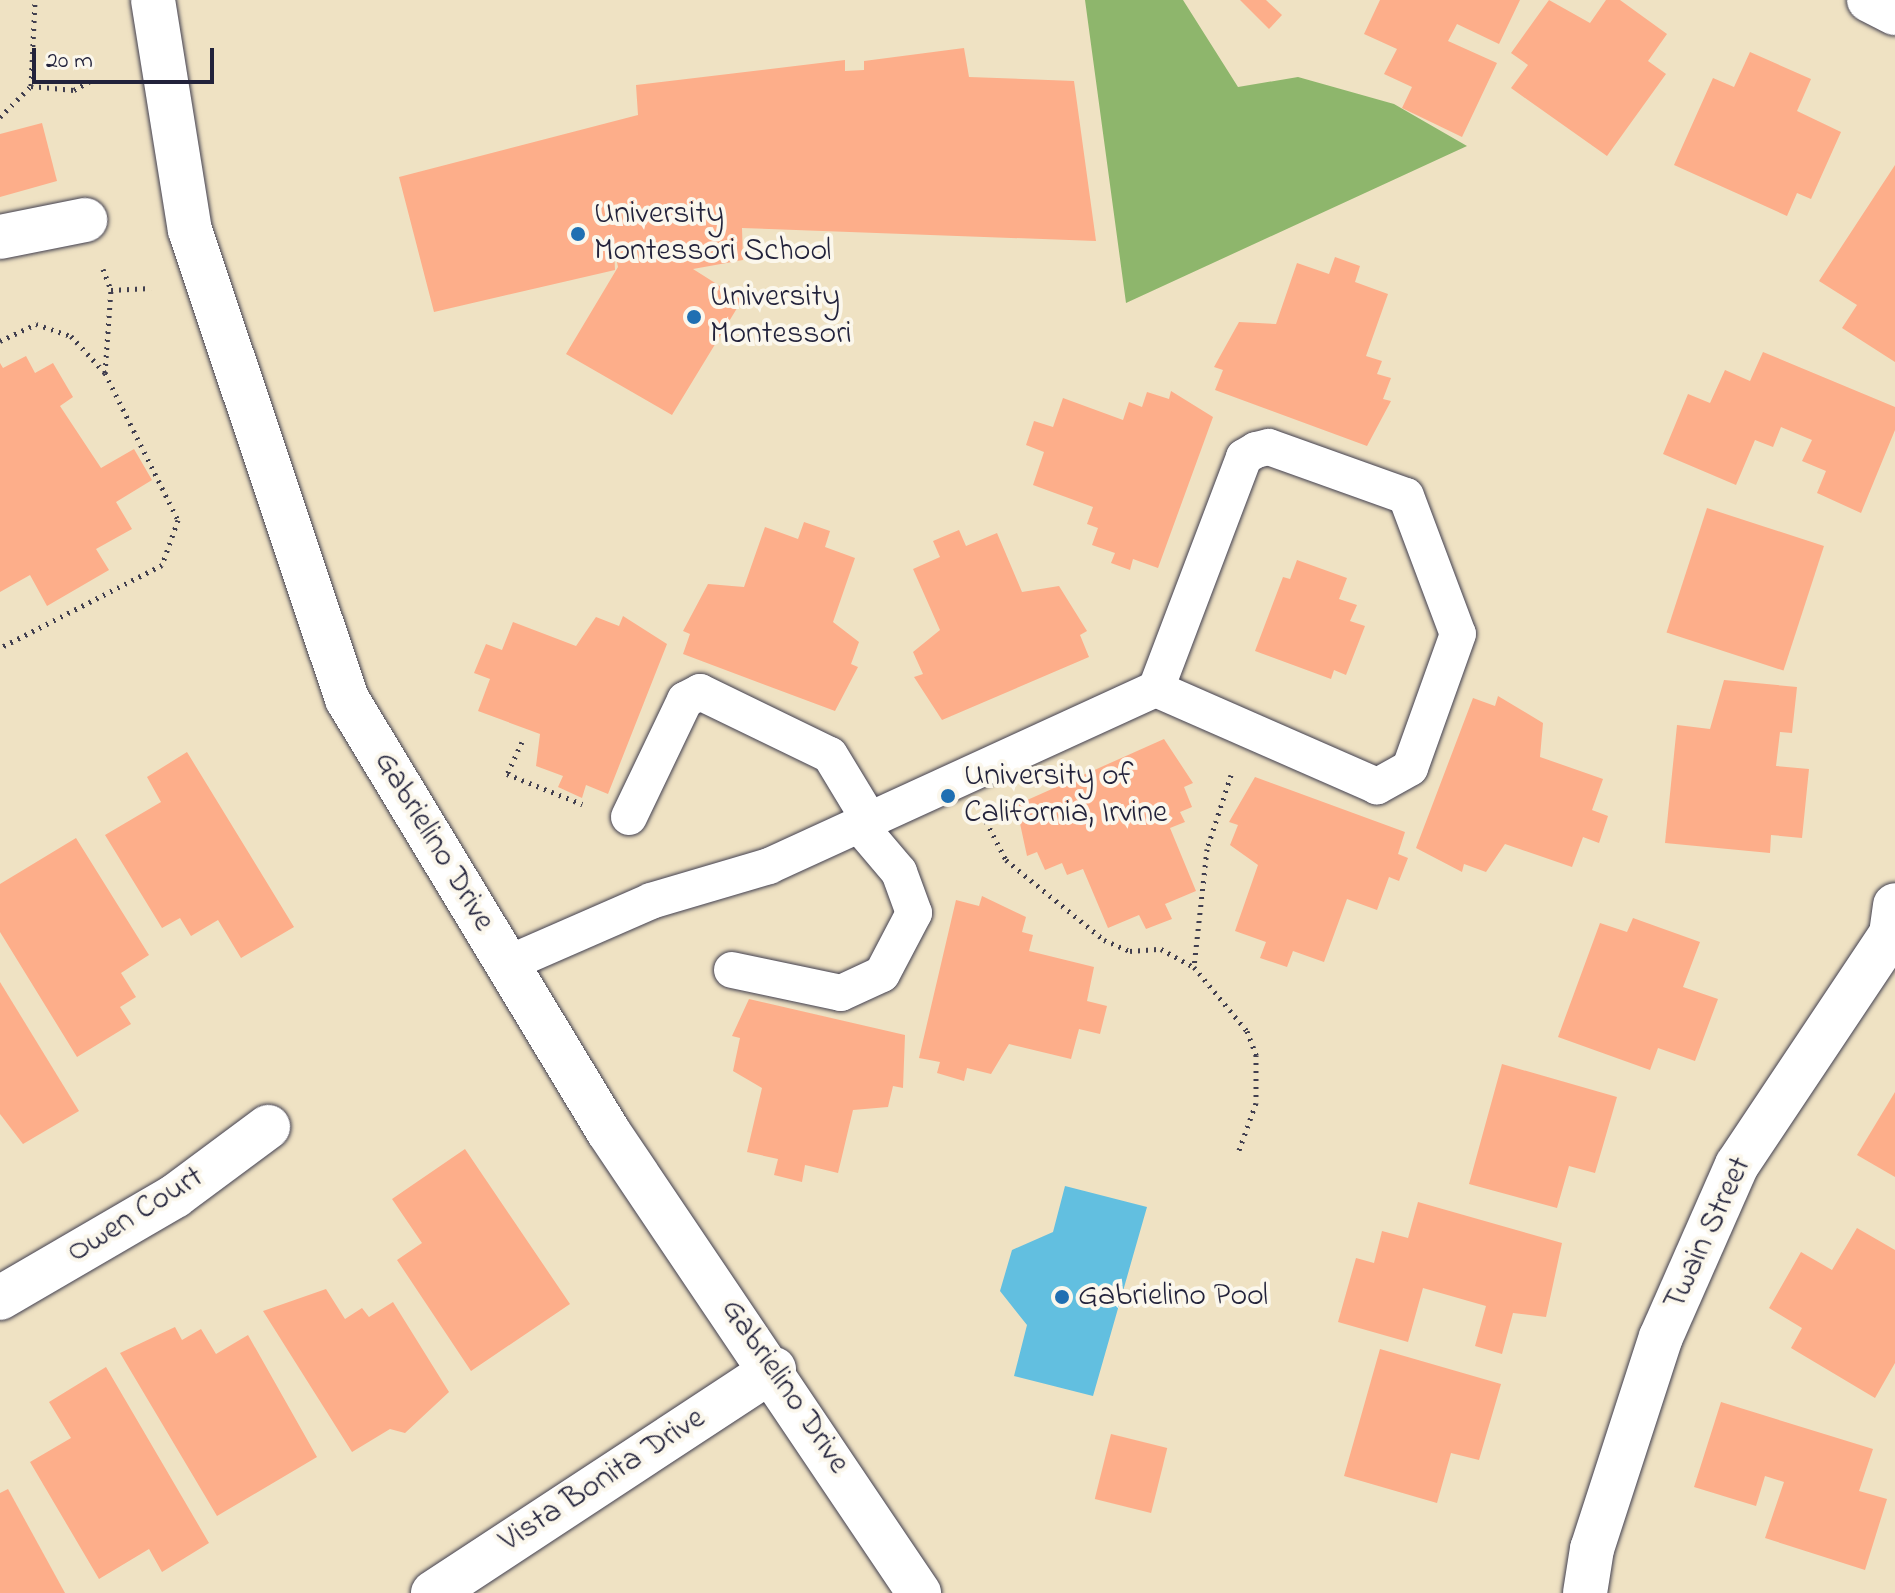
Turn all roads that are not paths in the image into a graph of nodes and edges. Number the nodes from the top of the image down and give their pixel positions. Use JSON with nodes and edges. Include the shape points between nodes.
{"nodes":[{"id":1,"x":153,"y":0,"type":"edge"},
{"id":2,"x":1869,"y":0,"type":"edge"},
{"id":3,"x":1895,"y":13,"type":"edge"},
{"id":4,"x":85,"y":220,"type":"dead end"},
{"id":5,"x":0,"y":237,"type":"edge"},
{"id":6,"x":1156,"y":689,"type":"junction"},
{"id":7,"x":629,"y":817,"type":"road end"},
{"id":8,"x":865,"y":823,"type":"junction"},
{"id":9,"x":1894,"y":925,"type":"edge"},
{"id":10,"x":507,"y":964,"type":"junction"},
{"id":11,"x":732,"y":970,"type":"dead end"},
{"id":12,"x":268,"y":1127,"type":"dead end"},
{"id":13,"x":0,"y":1298,"type":"edge"},
{"id":14,"x":774,"y":1369,"type":"junction"},
{"id":15,"x":433,"y":1593,"type":"edge"},
{"id":16,"x":919,"y":1593,"type":"edge"},
{"id":17,"x":1585,"y":1593,"type":"edge"}],
"edges":[{"from":1,"to":10,"type":"street","name":"Gabrielino Drive","via":[[190,230],[347,699]]},
{"from":2,"to":3,"type":"street"},
{"from":4,"to":5,"type":"street"},
{"from":6,"to":6,"type":"lane","via":[[1244,457],[1269,447],[1406,496],[1457,616],[1458,634],[1410,768],[1377,786]]},
{"from":6,"to":8,"type":"lane"},
{"from":7,"to":8,"type":"lane","via":[[685,700],[700,692],[830,755]]},
{"from":8,"to":10,"type":"lane","via":[[769,866],[597,922]]},
{"from":8,"to":11,"type":"lane","via":[[899,872],[914,913],[906,941],[882,974],[841,993]]},
{"from":9,"to":17,"type":"street","name":"Twain Street","via":[[1737,1165],[1661,1337],[1592,1549]]},
{"from":10,"to":14,"type":"street","name":"Gabrielino Drive","via":[[608,1131]]},
{"from":12,"to":13,"type":"street","name":"Owen Court","via":[[175,1196]]},
{"from":14,"to":15,"type":"street","name":"Vista Bonita Drive"},
{"from":14,"to":16,"type":"street","name":"Gabrielino Drive"}]}
